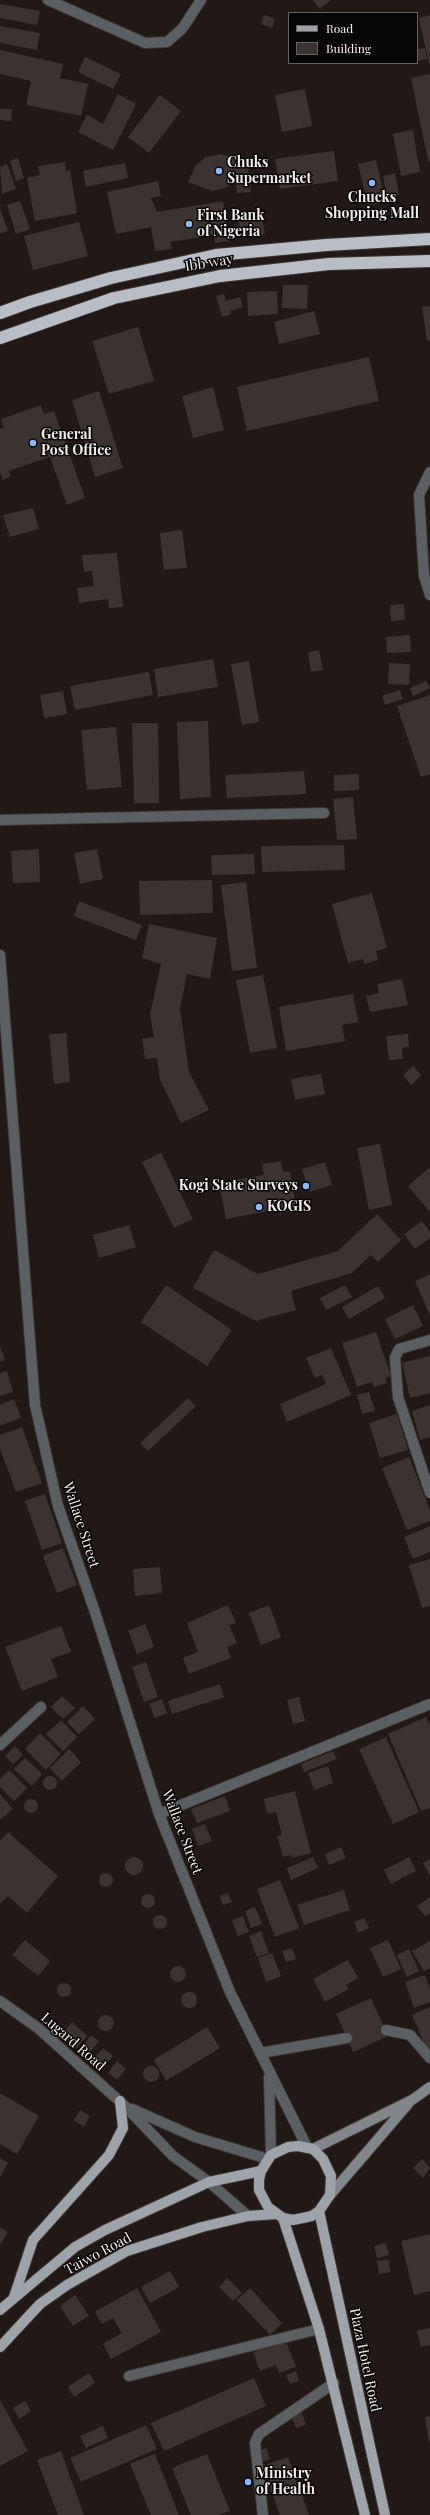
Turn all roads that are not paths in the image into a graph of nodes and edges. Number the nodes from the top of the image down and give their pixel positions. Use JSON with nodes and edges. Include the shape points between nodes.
{"nodes":[{"id":1,"x":48,"y":0,"type":"edge"},
{"id":2,"x":201,"y":0,"type":"edge"},
{"id":3,"x":430,"y":239,"type":"edge"},
{"id":4,"x":430,"y":261,"type":"edge"},
{"id":5,"x":0,"y":313,"type":"edge"},
{"id":6,"x":0,"y":338,"type":"edge"},
{"id":7,"x":430,"y":472,"type":"edge"},
{"id":8,"x":430,"y":595,"type":"edge"},
{"id":9,"x":324,"y":813,"type":"dead end"},
{"id":10,"x":0,"y":820,"type":"edge"},
{"id":11,"x":0,"y":955,"type":"edge"},
{"id":12,"x":430,"y":1340,"type":"edge"},
{"id":13,"x":430,"y":1493,"type":"edge"},
{"id":14,"x":430,"y":1704,"type":"edge"},
{"id":15,"x":41,"y":1707,"type":"dead end"},
{"id":16,"x":0,"y":1745,"type":"edge"},
{"id":17,"x":159,"y":1814,"type":"junction"},
{"id":18,"x":0,"y":2001,"type":"edge"},
{"id":19,"x":386,"y":2030,"type":"dead end"},
{"id":20,"x":347,"y":2038,"type":"dead end"},
{"id":21,"x":260,"y":2053,"type":"junction"},
{"id":22,"x":430,"y":2058,"type":"edge"},
{"id":23,"x":269,"y":2073,"type":"junction"},
{"id":24,"x":430,"y":2087,"type":"edge"},
{"id":25,"x":412,"y":2100,"type":"junction"},
{"id":26,"x":123,"y":2104,"type":"junction"},
{"id":27,"x":310,"y":2148,"type":"junction"},
{"id":28,"x":270,"y":2157,"type":"junction"},
{"id":29,"x":261,"y":2171,"type":"junction"},
{"id":30,"x":209,"y":2182,"type":"junction"},
{"id":31,"x":330,"y":2195,"type":"junction"},
{"id":32,"x":319,"y":2211,"type":"junction"},
{"id":33,"x":248,"y":2216,"type":"junction"},
{"id":34,"x":280,"y":2216,"type":"junction"},
{"id":35,"x":14,"y":2297,"type":"junction"},
{"id":36,"x":0,"y":2310,"type":"edge"},
{"id":37,"x":319,"y":2329,"type":"junction"},
{"id":38,"x":0,"y":2346,"type":"edge"},
{"id":39,"x":129,"y":2376,"type":"dead end"},
{"id":40,"x":334,"y":2383,"type":"junction"},
{"id":41,"x":263,"y":2515,"type":"edge"},
{"id":42,"x":365,"y":2515,"type":"edge"},
{"id":43,"x":385,"y":2515,"type":"edge"}],
"edges":[{"from":1,"to":2,"type":"street","via":[[145,43],[168,42],[182,29]]},
{"from":3,"to":5,"type":"highway","via":[[326,244],[216,255],[111,278]]},
{"from":4,"to":6,"type":"highway","name":"Ibb way","via":[[329,264],[220,276],[114,298]]},
{"from":7,"to":8,"type":"street","via":[[419,495],[424,576]]},
{"from":9,"to":10,"type":"street"},
{"from":11,"to":17,"type":"street","name":"Wallace Street","via":[[35,1406],[58,1506],[95,1612]]},
{"from":12,"to":13,"type":"street","via":[[399,1349],[395,1358],[398,1397]]},
{"from":14,"to":17,"type":"street"},
{"from":15,"to":16,"type":"street"},
{"from":17,"to":21,"type":"street","name":"Wallace Street","via":[[230,1992]]},
{"from":18,"to":26,"type":"street","name":"Lugard Road","via":[[38,2028]]},
{"from":19,"to":22,"type":"street","via":[[410,2035]]},
{"from":20,"to":21,"type":"street"},
{"from":21,"to":23,"type":"street","name":"Wallace Street"},
{"from":23,"to":27,"type":"street","name":"Wallace Street"},
{"from":23,"to":28,"type":"street"},
{"from":24,"to":25,"type":"street"},
{"from":25,"to":27,"type":"street"},
{"from":25,"to":31,"type":"street"},
{"from":26,"to":28,"type":"street","via":[[195,2137]]},
{"from":26,"to":30,"type":"street","via":[[173,2156]]},
{"from":26,"to":35,"type":"main road","via":[[123,2128],[109,2155],[33,2240]]},
{"from":27,"to":28,"type":"main road","via":[[288,2147]]},
{"from":27,"to":31,"type":"main road","via":[[323,2159],[331,2176]]},
{"from":28,"to":29,"type":"main road"},
{"from":29,"to":30,"type":"main road","name":"Taiwo Road"},
{"from":29,"to":34,"type":"main road","via":[[259,2190],[268,2207]]},
{"from":30,"to":33,"type":"street"},
{"from":30,"to":35,"type":"main road","name":"Taiwo Road","via":[[105,2230],[75,2247]]},
{"from":31,"to":32,"type":"main road"},
{"from":32,"to":34,"type":"main road","via":[[302,2219]]},
{"from":32,"to":43,"type":"main road","name":"Plaza Hotel Road"},
{"from":33,"to":34,"type":"main road","name":"Taiwo Road"},
{"from":33,"to":38,"type":"main road","name":"Taiwo Road","via":[[202,2227],[127,2251],[67,2285],[40,2304]]},
{"from":34,"to":37,"type":"main road"},
{"from":35,"to":36,"type":"main road","name":"Taiwo Road"},
{"from":37,"to":39,"type":"street"},
{"from":37,"to":40,"type":"main road"},
{"from":40,"to":41,"type":"street","via":[[259,2434],[254,2443]]},
{"from":40,"to":42,"type":"main road"}]}
